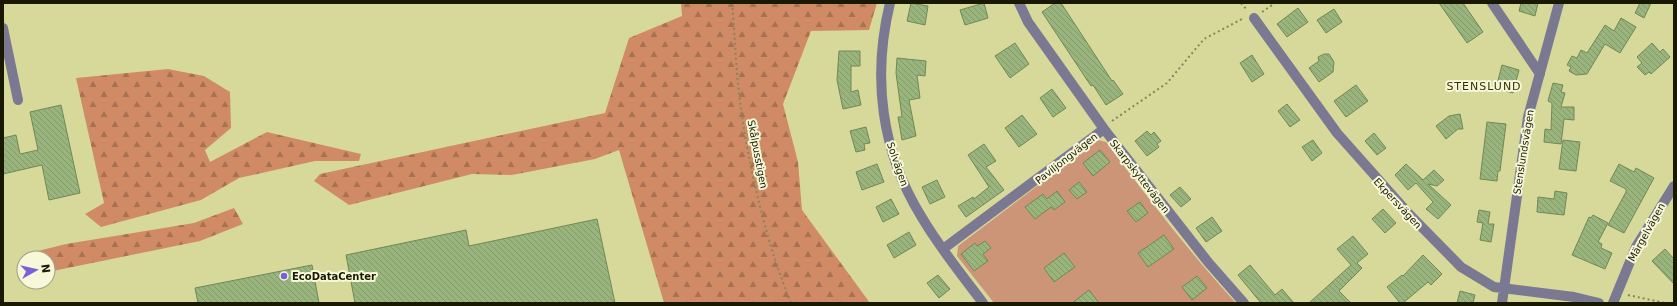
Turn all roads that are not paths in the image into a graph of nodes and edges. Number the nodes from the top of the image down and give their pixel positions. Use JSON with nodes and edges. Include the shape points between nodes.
{"nodes":[{"id":1,"x":890,"y":3,"type":"edge"},
{"id":2,"x":1019,"y":3,"type":"edge"},
{"id":3,"x":1492,"y":3,"type":"edge"},
{"id":4,"x":1559,"y":3,"type":"edge"},
{"id":5,"x":1254,"y":18,"type":"road end"},
{"id":6,"x":3,"y":28,"type":"edge"},
{"id":7,"x":1540,"y":74,"type":"junction"},
{"id":8,"x":18,"y":100,"type":"dead end"},
{"id":9,"x":1104,"y":128,"type":"junction"},
{"id":10,"x":1674,"y":186,"type":"edge"},
{"id":11,"x":943,"y":249,"type":"junction"},
{"id":12,"x":1505,"y":289,"type":"junction"},
{"id":13,"x":983,"y":303,"type":"edge"},
{"id":14,"x":1244,"y":303,"type":"edge"},
{"id":15,"x":1502,"y":303,"type":"edge"},
{"id":16,"x":1599,"y":303,"type":"edge"},
{"id":17,"x":1613,"y":303,"type":"edge"}],
"edges":[{"from":1,"to":11,"type":"street","name":"Solvägen","via":[[881,52],[884,119],[907,190]]},
{"from":2,"to":9,"type":"street","name":"Skarpskyttevägen","via":[[1028,22]]},
{"from":3,"to":7,"type":"street"},
{"from":4,"to":7,"type":"street","name":"Stenslundsvägen"},
{"from":5,"to":12,"type":"street","name":"Ekpersvägen","via":[[1337,133],[1403,209],[1461,267],[1489,285]]},
{"from":6,"to":8,"type":"street"},
{"from":7,"to":12,"type":"street","name":"Stenslundsvägen","via":[[1526,125]]},
{"from":9,"to":11,"type":"street","name":"Paviljongvägen"},
{"from":9,"to":14,"type":"street","name":"Skarpskyttevägen","via":[[1208,262]]},
{"from":10,"to":17,"type":"street","name":"Märgelvägen","via":[[1636,247]]},
{"from":11,"to":13,"type":"street","name":"Solvägen"},
{"from":12,"to":15,"type":"street","name":"Stenslundsvägen"},
{"from":12,"to":16,"type":"street","name":"Ekpersvägen","via":[[1574,297]]}]}
